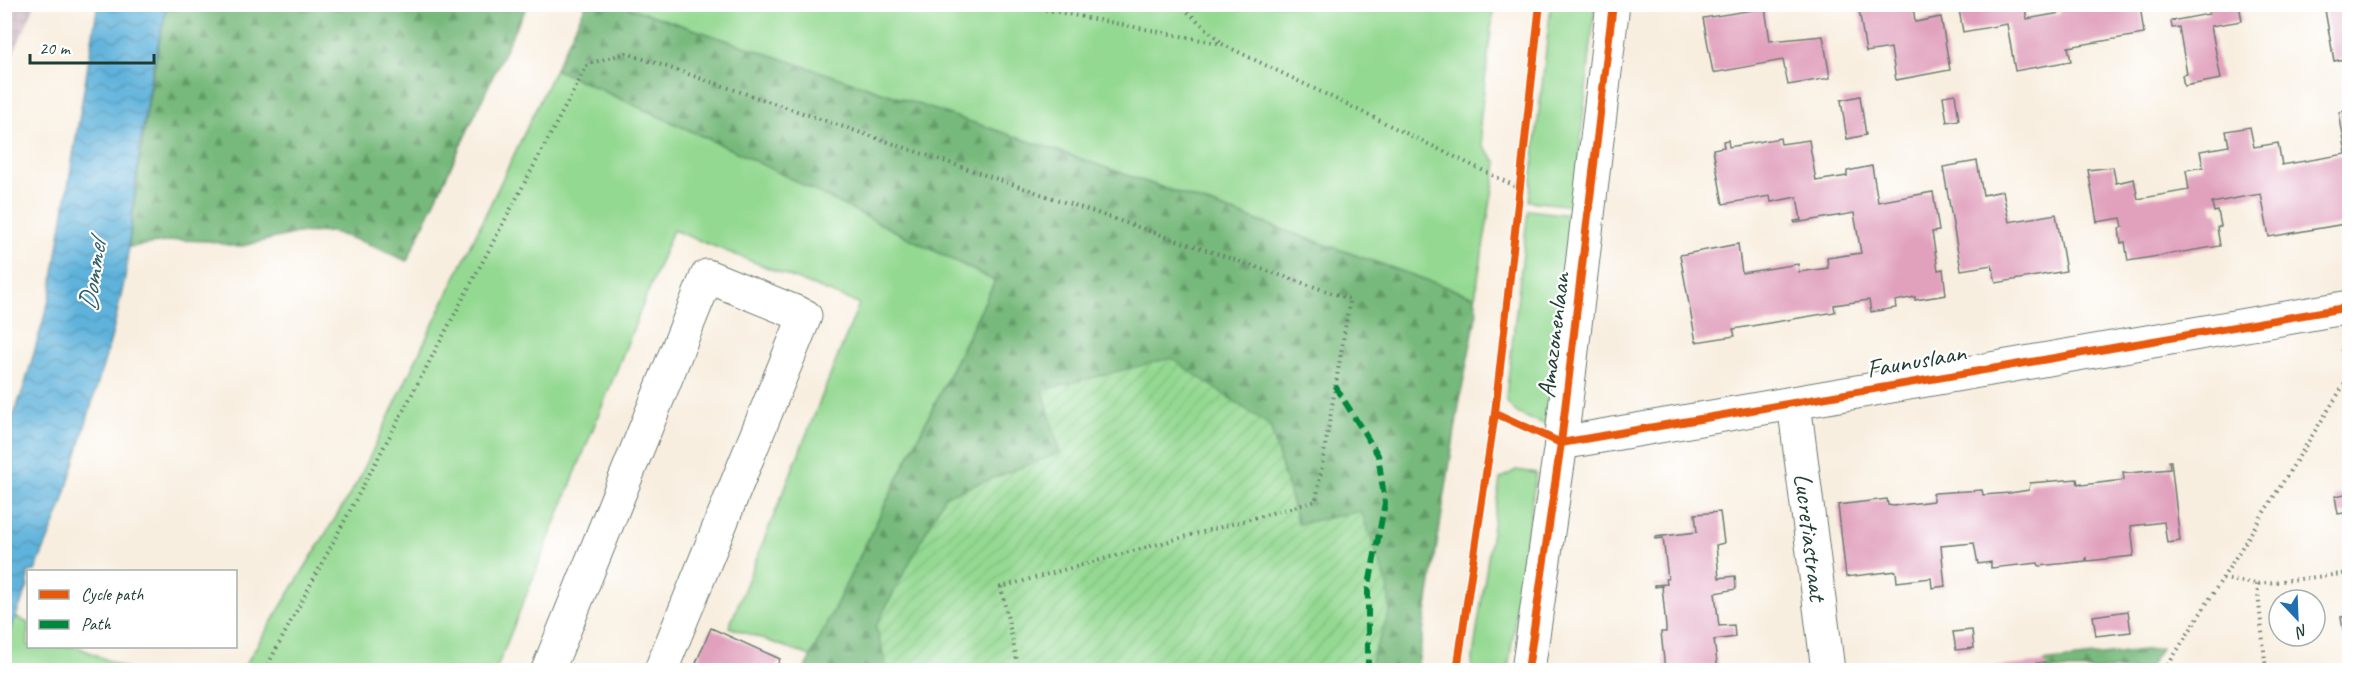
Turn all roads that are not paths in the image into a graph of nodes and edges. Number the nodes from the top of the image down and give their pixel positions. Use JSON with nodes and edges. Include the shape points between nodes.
{"nodes":[{"id":1,"x":1613,"y":4,"type":"edge"},
{"id":2,"x":2342,"y":308,"type":"edge"},
{"id":3,"x":1794,"y":403,"type":"junction"},
{"id":4,"x":1561,"y":443,"type":"junction"},
{"id":5,"x":548,"y":670,"type":"edge"},
{"id":6,"x":662,"y":670,"type":"edge"},
{"id":7,"x":1528,"y":670,"type":"edge"},
{"id":8,"x":1828,"y":670,"type":"edge"}],
"edges":[{"from":1,"to":4,"type":"street","name":"Amazonenlaan"},
{"from":2,"to":3,"type":"street","name":"Faunuslaan"},
{"from":3,"to":4,"type":"street","name":"Faunuslaan"},
{"from":3,"to":8,"type":"street","name":"Lucretiastraat"},
{"from":4,"to":7,"type":"street","name":"Amazonenlaan"},
{"from":5,"to":6,"type":"street","via":[[708,276],[805,316]]}]}
